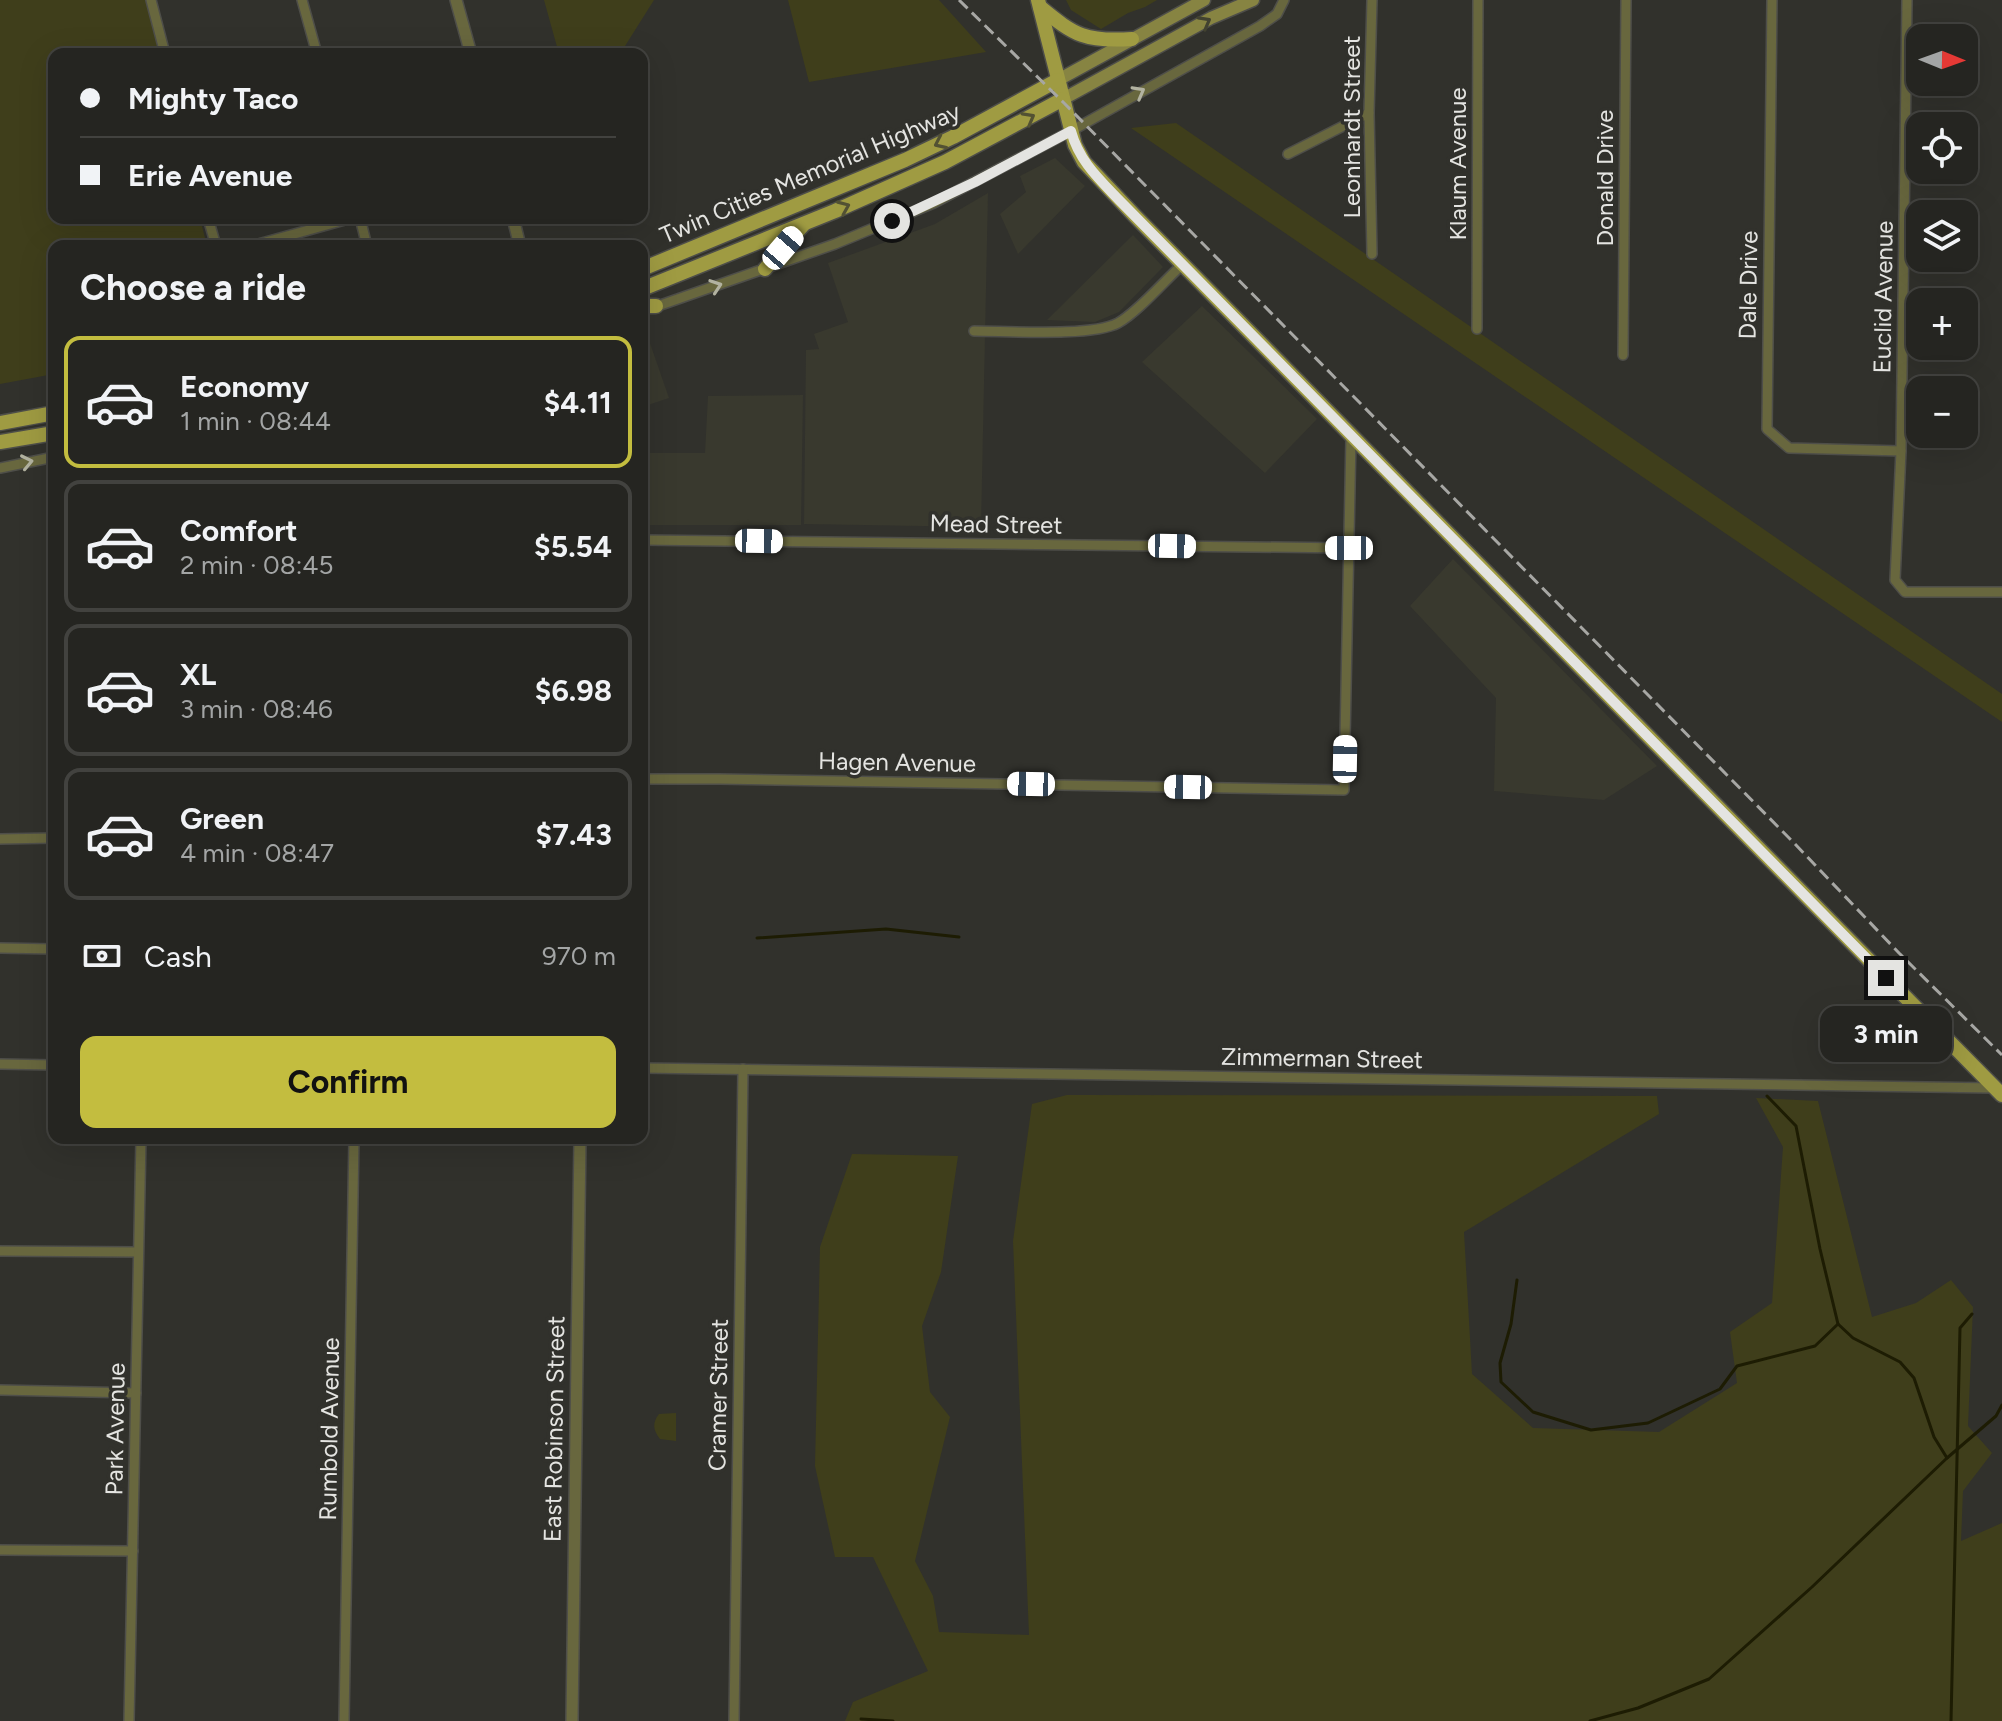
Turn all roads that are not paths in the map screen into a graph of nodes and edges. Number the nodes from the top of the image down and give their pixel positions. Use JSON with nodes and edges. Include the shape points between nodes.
{"nodes":[{"id":1,"x":151,"y":0,"type":"edge"},
{"id":2,"x":302,"y":0,"type":"edge"},
{"id":3,"x":456,"y":0,"type":"edge"},
{"id":4,"x":1204,"y":0,"type":"edge"},
{"id":5,"x":1253,"y":0,"type":"edge"},
{"id":6,"x":1284,"y":0,"type":"edge"},
{"id":7,"x":1372,"y":0,"type":"edge"},
{"id":8,"x":1478,"y":0,"type":"edge"},
{"id":9,"x":1626,"y":0,"type":"edge"},
{"id":10,"x":1772,"y":0,"type":"edge"},
{"id":11,"x":1907,"y":0,"type":"edge"},
{"id":12,"x":1039,"y":3,"type":"edge"},
{"id":13,"x":1132,"y":39,"type":"junction"},
{"id":14,"x":163,"y":48,"type":"edge"},
{"id":15,"x":315,"y":48,"type":"edge"},
{"id":16,"x":469,"y":48,"type":"edge"},
{"id":17,"x":1058,"y":80,"type":"junction"},
{"id":18,"x":1063,"y":99,"type":"junction"},
{"id":19,"x":1369,"y":113,"type":"junction"},
{"id":20,"x":1071,"y":131,"type":"junction"},
{"id":21,"x":1288,"y":154,"type":"dead end"},
{"id":22,"x":806,"y":222,"type":"junction"},
{"id":23,"x":330,"y":224,"type":"edge"},
{"id":24,"x":273,"y":240,"type":"edge"},
{"id":25,"x":1372,"y":254,"type":"dead end"},
{"id":26,"x":1183,"y":264,"type":"junction"},
{"id":27,"x":648,"y":267,"type":"edge"},
{"id":28,"x":765,"y":269,"type":"junction"},
{"id":29,"x":648,"y":287,"type":"edge"},
{"id":30,"x":648,"y":308,"type":"edge"},
{"id":31,"x":1477,"y":329,"type":"dead end"},
{"id":32,"x":974,"y":331,"type":"dead end"},
{"id":33,"x":1623,"y":355,"type":"dead end"},
{"id":34,"x":48,"y":414,"type":"edge"},
{"id":35,"x":0,"y":423,"type":"edge"},
{"id":36,"x":48,"y":434,"type":"edge"},
{"id":37,"x":1351,"y":436,"type":"junction"},
{"id":38,"x":0,"y":442,"type":"edge"},
{"id":39,"x":1901,"y":451,"type":"junction"},
{"id":40,"x":48,"y":458,"type":"edge"},
{"id":41,"x":0,"y":468,"type":"edge"},
{"id":42,"x":648,"y":540,"type":"edge"},
{"id":43,"x":1349,"y":548,"type":"junction"},
{"id":44,"x":2002,"y":592,"type":"edge"},
{"id":45,"x":648,"y":779,"type":"edge"},
{"id":46,"x":48,"y":838,"type":"edge"},
{"id":47,"x":0,"y":839,"type":"edge"},
{"id":48,"x":0,"y":948,"type":"edge"},
{"id":49,"x":48,"y":949,"type":"edge"},
{"id":50,"x":0,"y":1064,"type":"edge"},
{"id":51,"x":48,"y":1065,"type":"edge"},
{"id":52,"x":648,"y":1068,"type":"edge"},
{"id":53,"x":743,"y":1069,"type":"junction"},
{"id":54,"x":1999,"y":1090,"type":"edge"},
{"id":55,"x":141,"y":1144,"type":"edge"},
{"id":56,"x":354,"y":1144,"type":"edge"},
{"id":57,"x":580,"y":1144,"type":"edge"},
{"id":58,"x":0,"y":1251,"type":"edge"},
{"id":59,"x":138,"y":1252,"type":"junction"},
{"id":60,"x":0,"y":1390,"type":"edge"},
{"id":61,"x":136,"y":1393,"type":"junction"},
{"id":62,"x":0,"y":1550,"type":"edge"},
{"id":63,"x":133,"y":1551,"type":"junction"},
{"id":64,"x":129,"y":1721,"type":"edge"},
{"id":65,"x":344,"y":1721,"type":"edge"},
{"id":66,"x":572,"y":1721,"type":"edge"},
{"id":67,"x":734,"y":1721,"type":"edge"}],
"edges":[{"from":1,"to":14,"type":"street"},
{"from":2,"to":15,"type":"street"},
{"from":3,"to":16,"type":"street"},
{"from":4,"to":13,"type":"main road","name":"Twin Cities Memorial Highway"},
{"from":18,"to":5,"type":"main road","name":"Twin Cities Memorial Highway","one_way":true},
{"from":20,"to":6,"type":"street","one_way":true,"via":[[1270,19]]},
{"from":7,"to":19,"type":"street","name":"Leonhardt Street"},
{"from":8,"to":31,"type":"street","name":"Klaum Avenue"},
{"from":9,"to":33,"type":"street","name":"Donald Drive"},
{"from":10,"to":39,"type":"street","name":"Dale Drive","via":[[1767,429],[1789,448]]},
{"from":11,"to":39,"type":"street","name":"Euclid Avenue"},
{"from":12,"to":13,"type":"main road","via":[[1084,37]]},
{"from":12,"to":17,"type":"main road"},
{"from":13,"to":17,"type":"main road","name":"Twin Cities Memorial Highway"},
{"from":17,"to":18,"type":"main road"},
{"from":17,"to":27,"type":"main road","name":"Twin Cities Memorial Highway","one_way":true,"via":[[905,160]]},
{"from":18,"to":20,"type":"main road"},
{"from":22,"to":18,"type":"main road","name":"Twin Cities Memorial Highway","one_way":true,"via":[[945,162]]},
{"from":19,"to":21,"type":"street"},
{"from":19,"to":25,"type":"street","name":"Leonhardt Street"},
{"from":20,"to":26,"type":"main road","via":[[1084,162]]},
{"from":20,"to":28,"type":"street","via":[[934,203]]},
{"from":22,"to":28,"type":"main road"},
{"from":22,"to":29,"type":"main road","name":"Twin Cities Memorial Highway"},
{"from":23,"to":24,"type":"street"},
{"from":26,"to":32,"type":"street","via":[[1110,327]]},
{"from":26,"to":37,"type":"main road"},
{"from":30,"to":28,"type":"street","one_way":true},
{"from":34,"to":35,"type":"main road"},
{"from":36,"to":38,"type":"main road"},
{"from":37,"to":43,"type":"street"},
{"from":37,"to":54,"type":"main road"},
{"from":39,"to":44,"type":"street","name":"Euclid Avenue","via":[[1895,580],[1905,592]]},
{"from":41,"to":40,"type":"street","one_way":true},
{"from":42,"to":43,"type":"street","name":"Mead Street"},
{"from":43,"to":45,"type":"street","name":"Hagen Avenue","via":[[1344,790]]},
{"from":46,"to":47,"type":"street"},
{"from":48,"to":49,"type":"street"},
{"from":50,"to":51,"type":"street"},
{"from":52,"to":53,"type":"street","name":"Zimmerman Street"},
{"from":53,"to":54,"type":"street","name":"Zimmerman Street"},
{"from":53,"to":67,"type":"street","name":"Cramer Street"},
{"from":55,"to":59,"type":"street","name":"Park Avenue"},
{"from":56,"to":65,"type":"street","name":"Rumbold Avenue"},
{"from":57,"to":66,"type":"street","name":"East Robinson Street"},
{"from":58,"to":59,"type":"street"},
{"from":59,"to":61,"type":"street","name":"Park Avenue"},
{"from":60,"to":61,"type":"street"},
{"from":61,"to":63,"type":"street","name":"Park Avenue"},
{"from":62,"to":63,"type":"street"},
{"from":63,"to":64,"type":"street","name":"Park Avenue"}]}
